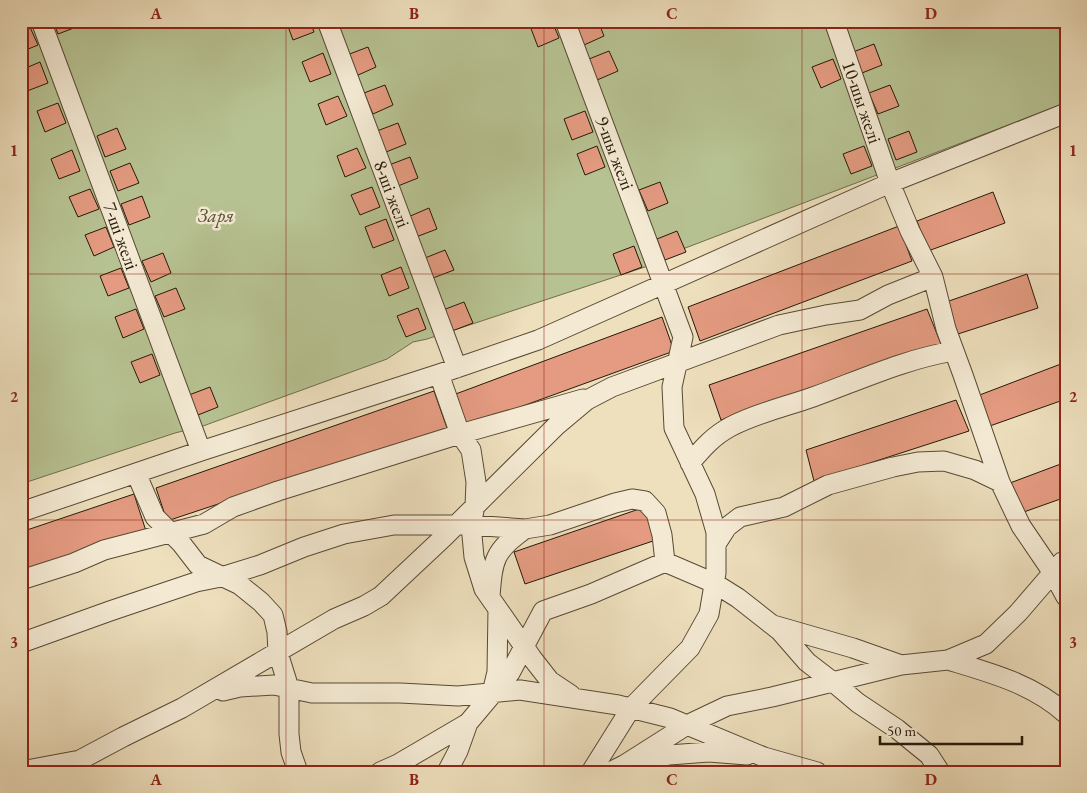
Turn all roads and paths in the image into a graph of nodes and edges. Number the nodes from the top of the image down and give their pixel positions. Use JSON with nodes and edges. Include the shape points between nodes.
{"nodes":[{"id":1,"x":41,"y":21,"type":"edge"},
{"id":2,"x":327,"y":21,"type":"edge"},
{"id":3,"x":565,"y":21,"type":"edge"},
{"id":4,"x":834,"y":21,"type":"edge"},
{"id":5,"x":1066,"y":113,"type":"edge"},
{"id":6,"x":890,"y":183,"type":"junction"},
{"id":7,"x":933,"y":277,"type":"junction"},
{"id":8,"x":664,"y":284,"type":"junction"},
{"id":9,"x":954,"y":351,"type":"junction"},
{"id":10,"x":679,"y":361,"type":"junction"},
{"id":11,"x":457,"y":368,"type":"junction"},
{"id":12,"x":439,"y":374,"type":"junction"},
{"id":13,"x":599,"y":394,"type":"junction"},
{"id":14,"x":460,"y":434,"type":"junction"},
{"id":15,"x":201,"y":451,"type":"junction"},
{"id":16,"x":690,"y":462,"type":"junction"},
{"id":17,"x":136,"y":473,"type":"junction"},
{"id":18,"x":1000,"y":482,"type":"junction"},
{"id":19,"x":475,"y":506,"type":"junction"},
{"id":20,"x":21,"y":512,"type":"edge"},
{"id":21,"x":463,"y":525,"type":"junction"},
{"id":22,"x":525,"y":529,"type":"junction"},
{"id":23,"x":171,"y":533,"type":"junction"},
{"id":24,"x":716,"y":544,"type":"junction"},
{"id":25,"x":665,"y":562,"type":"junction"},
{"id":26,"x":1059,"y":567,"type":"edge"},
{"id":27,"x":221,"y":577,"type":"junction"},
{"id":28,"x":21,"y":580,"type":"edge"},
{"id":29,"x":714,"y":583,"type":"junction"},
{"id":30,"x":1066,"y":597,"type":"edge"},
{"id":31,"x":494,"y":603,"type":"junction"},
{"id":32,"x":772,"y":624,"type":"junction"},
{"id":33,"x":21,"y":643,"type":"edge"},
{"id":34,"x":525,"y":647,"type":"junction"},
{"id":35,"x":278,"y":653,"type":"junction"},
{"id":36,"x":948,"y":660,"type":"junction"},
{"id":37,"x":901,"y":665,"type":"junction"},
{"id":38,"x":833,"y":682,"type":"junction"},
{"id":39,"x":290,"y":688,"type":"junction"},
{"id":40,"x":207,"y":694,"type":"junction"},
{"id":41,"x":491,"y":694,"type":"junction"},
{"id":42,"x":576,"y":699,"type":"junction"},
{"id":43,"x":631,"y":708,"type":"junction"},
{"id":44,"x":1066,"y":714,"type":"edge"},
{"id":45,"x":468,"y":723,"type":"junction"},
{"id":46,"x":687,"y":725,"type":"junction"},
{"id":47,"x":764,"y":757,"type":"junction"},
{"id":48,"x":617,"y":768,"type":"edge"},
{"id":49,"x":21,"y":771,"type":"edge"},
{"id":50,"x":298,"y":772,"type":"edge"},
{"id":51,"x":380,"y":772,"type":"edge"},
{"id":52,"x":447,"y":772,"type":"edge"},
{"id":53,"x":591,"y":772,"type":"edge"},
{"id":54,"x":817,"y":772,"type":"edge"},
{"id":55,"x":940,"y":772,"type":"edge"}],
"edges":[{"from":1,"to":15,"type":"street","name":"7-ші желі"},
{"from":2,"to":11,"type":"street","name":"8-ші желі"},
{"from":3,"to":8,"type":"street","name":"9-шы желі"},
{"from":4,"to":6,"type":"street","name":"10-шы желі"},
{"from":5,"to":6,"type":"street"},
{"from":6,"to":7,"type":"street","name":"10-шы желі"},
{"from":6,"to":8,"type":"street"},
{"from":7,"to":9,"type":"street","name":"10-шы желі"},
{"from":7,"to":10,"type":"street","via":[[860,310],[779,325]]},
{"from":8,"to":10,"type":"street","name":"9-шы желі","via":[[683,337]]},
{"from":8,"to":11,"type":"street","via":[[538,340]]},
{"from":9,"to":16,"type":"street","via":[[909,361],[759,414],[709,440]]},
{"from":9,"to":18,"type":"street","name":"10-шы желі"},
{"from":10,"to":13,"type":"street"},
{"from":10,"to":16,"type":"street","name":"9-шы желі","via":[[672,387],[674,428]]},
{"from":11,"to":12,"type":"street"},
{"from":12,"to":14,"type":"street"},
{"from":12,"to":15,"type":"street"},
{"from":13,"to":14,"type":"street"},
{"from":13,"to":19,"type":"street","via":[[556,426]]},
{"from":14,"to":19,"type":"street","via":[[471,450],[476,482]]},
{"from":14,"to":23,"type":"street","via":[[278,491],[233,507],[204,524]]},
{"from":15,"to":17,"type":"street"},
{"from":16,"to":24,"type":"street","name":"9-шы желі","via":[[705,494],[716,532]]},
{"from":17,"to":20,"type":"street"},
{"from":17,"to":23,"type":"street","via":[[155,517]]},
{"from":18,"to":24,"type":"street","via":[[944,461],[894,467],[828,485],[784,507],[740,517],[726,526]]},
{"from":18,"to":26,"type":"street","name":"10-шы желі","via":[[1021,526]]},
{"from":19,"to":21,"type":"street"},
{"from":21,"to":22,"type":"street"},
{"from":21,"to":27,"type":"street","via":[[394,525],[344,534]]},
{"from":21,"to":31,"type":"street","via":[[484,589]]},
{"from":21,"to":35,"type":"street","via":[[381,596],[334,619]]},
{"from":22,"to":25,"type":"street","via":[[550,525],[632,499],[645,502],[656,513]]},
{"from":22,"to":31,"type":"street","via":[[500,550],[492,568]]},
{"from":23,"to":27,"type":"street","via":[[198,565]]},
{"from":23,"to":28,"type":"street","via":[[104,550]]},
{"from":24,"to":29,"type":"street","name":"9-шы желі"},
{"from":25,"to":29,"type":"street"},
{"from":25,"to":34,"type":"street","via":[[543,611]]},
{"from":26,"to":30,"type":"street","name":"10-шы желі"},
{"from":26,"to":36,"type":"street","via":[[986,644]]},
{"from":27,"to":33,"type":"street","via":[[110,610]]},
{"from":27,"to":35,"type":"street","via":[[240,586],[273,615]]},
{"from":29,"to":32,"type":"street"},
{"from":29,"to":43,"type":"street","name":"9-шы желі","via":[[709,614],[690,648]]},
{"from":31,"to":34,"type":"street"},
{"from":31,"to":41,"type":"street","via":[[497,672]]},
{"from":32,"to":37,"type":"street"},
{"from":32,"to":38,"type":"street","via":[[807,662]]},
{"from":34,"to":41,"type":"street"},
{"from":34,"to":42,"type":"street","via":[[550,681]]},
{"from":35,"to":39,"type":"street"},
{"from":35,"to":40,"type":"street"},
{"from":36,"to":37,"type":"street"},
{"from":36,"to":44,"type":"street","via":[[1024,685]]},
{"from":37,"to":38,"type":"street"},
{"from":38,"to":46,"type":"street","via":[[728,706]]},
{"from":38,"to":55,"type":"street","via":[[929,755]]},
{"from":39,"to":40,"type":"street","via":[[274,685],[240,687]]},
{"from":39,"to":41,"type":"street","via":[[312,693]]},
{"from":39,"to":50,"type":"street","via":[[289,734]]},
{"from":40,"to":49,"type":"street","via":[[80,760]]},
{"from":41,"to":42,"type":"street","via":[[520,690]]},
{"from":41,"to":45,"type":"street"},
{"from":42,"to":43,"type":"street"},
{"from":43,"to":46,"type":"street"},
{"from":43,"to":53,"type":"street","name":"9-шы желі"},
{"from":45,"to":51,"type":"street"},
{"from":45,"to":52,"type":"street"},
{"from":46,"to":47,"type":"street"},
{"from":46,"to":48,"type":"street"},
{"from":47,"to":48,"type":"street","via":[[708,752],[669,755]]},
{"from":47,"to":54,"type":"street"}]}
